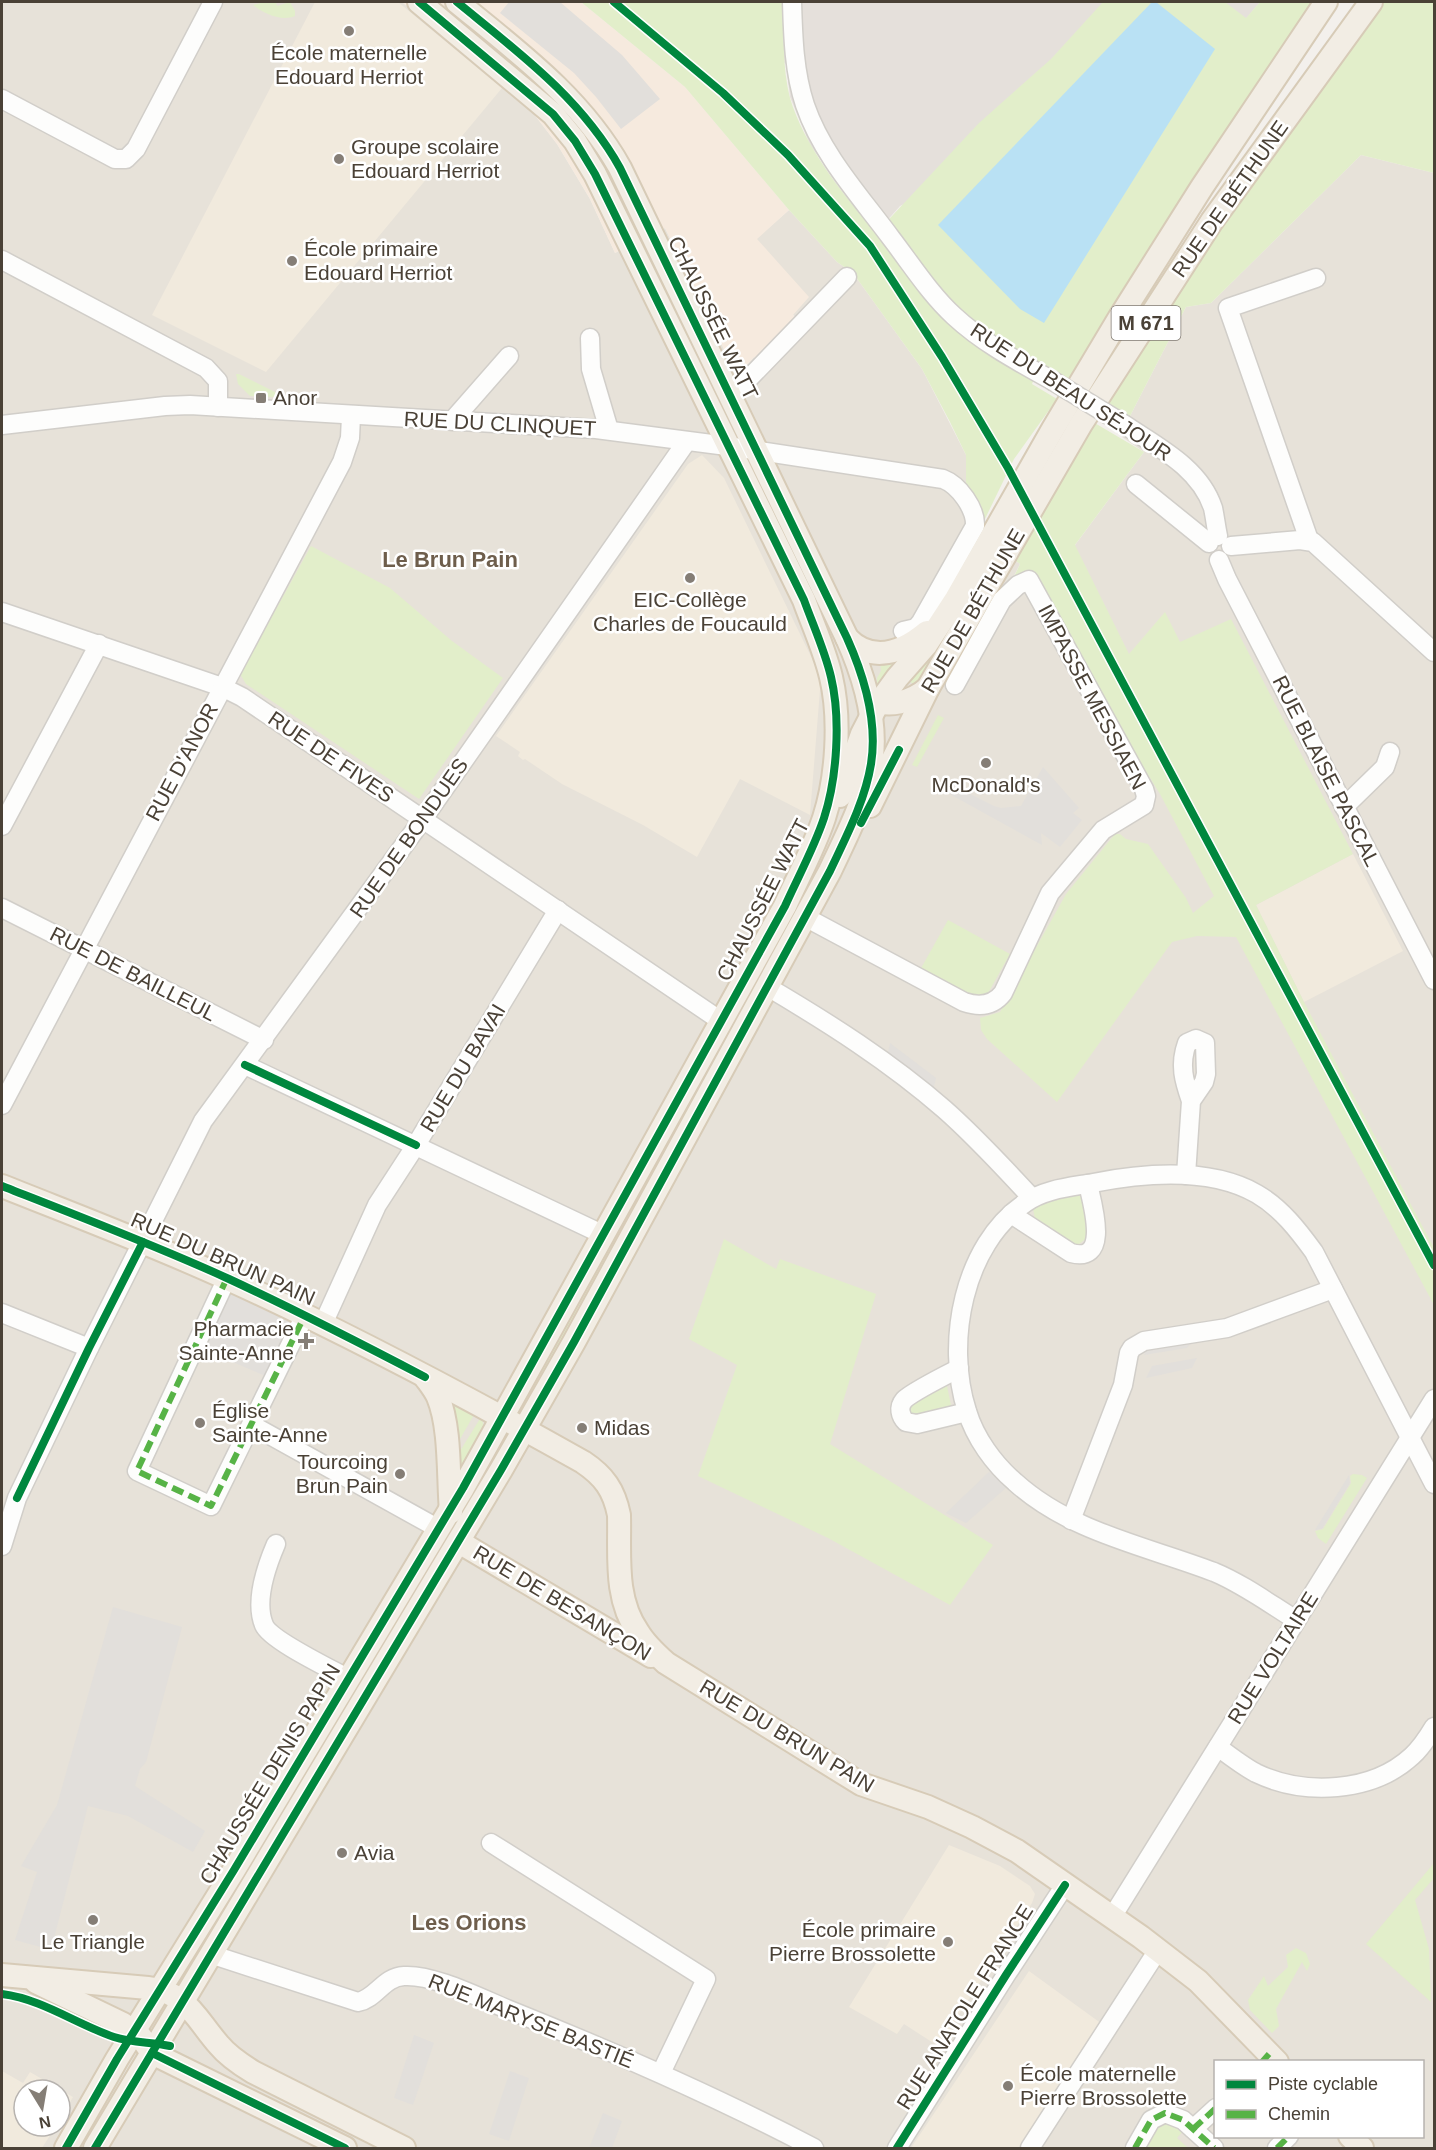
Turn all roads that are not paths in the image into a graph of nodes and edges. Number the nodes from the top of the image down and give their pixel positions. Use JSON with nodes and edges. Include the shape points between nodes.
{"nodes":[{"id":1,"x":213,"y":2,"type":"edge"},
{"id":2,"x":419,"y":2,"type":"edge"},
{"id":3,"x":457,"y":2,"type":"edge"},
{"id":4,"x":792,"y":2,"type":"edge"},
{"id":5,"x":1326,"y":2,"type":"edge"},
{"id":6,"x":1371,"y":2,"type":"edge"},
{"id":7,"x":2,"y":99,"type":"edge"},
{"id":8,"x":2,"y":261,"type":"edge"},
{"id":9,"x":848,"y":277,"type":"dead end"},
{"id":10,"x":1316,"y":278,"type":"dead end"},
{"id":11,"x":590,"y":338,"type":"dead end"},
{"id":12,"x":509,"y":356,"type":"dead end"},
{"id":13,"x":731,"y":397,"type":"junction"},
{"id":14,"x":218,"y":407,"type":"junction"},
{"id":15,"x":351,"y":416,"type":"junction"},
{"id":16,"x":452,"y":421,"type":"junction"},
{"id":17,"x":2,"y":425,"type":"edge"},
{"id":18,"x":609,"y":430,"type":"junction"},
{"id":19,"x":687,"y":441,"type":"junction"},
{"id":20,"x":727,"y":446,"type":"junction"},
{"id":21,"x":757,"y":451,"type":"junction"},
{"id":22,"x":1136,"y":484,"type":"dead end"},
{"id":23,"x":975,"y":519,"type":"joint"},
{"id":24,"x":1309,"y":540,"type":"junction"},
{"id":25,"x":1219,"y":542,"type":"junction"},
{"id":26,"x":956,"y":599,"type":"junction"},
{"id":27,"x":804,"y":600,"type":"junction"},
{"id":28,"x":2,"y":612,"type":"edge"},
{"id":29,"x":903,"y":631,"type":"dead end"},
{"id":30,"x":848,"y":638,"type":"junction"},
{"id":31,"x":99,"y":644,"type":"junction"},
{"id":32,"x":1434,"y":652,"type":"edge"},
{"id":33,"x":955,"y":685,"type":"dead end"},
{"id":34,"x":222,"y":687,"type":"junction"},
{"id":35,"x":928,"y":688,"type":"junction"},
{"id":36,"x":872,"y":706,"type":"junction"},
{"id":37,"x":1390,"y":752,"type":"dead end"},
{"id":38,"x":1344,"y":807,"type":"junction"},
{"id":39,"x":423,"y":819,"type":"junction"},
{"id":40,"x":2,"y":826,"type":"edge"},
{"id":41,"x":830,"y":871,"type":"junction"},
{"id":42,"x":785,"y":906,"type":"junction"},
{"id":43,"x":2,"y":908,"type":"edge"},
{"id":44,"x":558,"y":910,"type":"junction"},
{"id":45,"x":805,"y":917,"type":"junction"},
{"id":46,"x":84,"y":949,"type":"junction"},
{"id":47,"x":1434,"y":980,"type":"edge"},
{"id":48,"x":766,"y":986,"type":"junction"},
{"id":49,"x":721,"y":1021,"type":"junction"},
{"id":50,"x":264,"y":1040,"type":"junction"},
{"id":51,"x":245,"y":1065,"type":"junction"},
{"id":52,"x":1191,"y":1101,"type":"dead end"},
{"id":53,"x":2,"y":1105,"type":"edge"},
{"id":54,"x":416,"y":1145,"type":"junction"},
{"id":55,"x":1186,"y":1175,"type":"junction"},
{"id":56,"x":1088,"y":1184,"type":"junction"},
{"id":57,"x":2,"y":1186,"type":"edge"},
{"id":58,"x":1032,"y":1198,"type":"junction"},
{"id":59,"x":1011,"y":1214,"type":"junction"},
{"id":60,"x":604,"y":1234,"type":"junction"},
{"id":61,"x":143,"y":1242,"type":"junction"},
{"id":62,"x":227,"y":1278,"type":"junction"},
{"id":63,"x":1333,"y":1288,"type":"junction"},
{"id":64,"x":2,"y":1313,"type":"edge"},
{"id":65,"x":314,"y":1319,"type":"junction"},
{"id":66,"x":89,"y":1348,"type":"junction"},
{"id":67,"x":959,"y":1368,"type":"junction"},
{"id":68,"x":425,"y":1377,"type":"junction"},
{"id":69,"x":1434,"y":1399,"type":"edge"},
{"id":70,"x":967,"y":1412,"type":"junction"},
{"id":71,"x":502,"y":1417,"type":"junction"},
{"id":72,"x":252,"y":1425,"type":"junction"},
{"id":73,"x":525,"y":1430,"type":"junction"},
{"id":74,"x":1410,"y":1438,"type":"junction"},
{"id":75,"x":456,"y":1481,"type":"junction"},
{"id":76,"x":1434,"y":1484,"type":"edge"},
{"id":77,"x":9,"y":1497,"type":"edge"},
{"id":78,"x":483,"y":1500,"type":"junction"},
{"id":79,"x":451,"y":1508,"type":"junction"},
{"id":80,"x":1071,"y":1520,"type":"junction"},
{"id":81,"x":439,"y":1529,"type":"junction"},
{"id":82,"x":459,"y":1542,"type":"junction"},
{"id":83,"x":276,"y":1544,"type":"dead end"},
{"id":84,"x":2,"y":1546,"type":"edge"},
{"id":85,"x":620,"y":1587,"type":"junction"},
{"id":86,"x":589,"y":1618,"type":"junction"},
{"id":87,"x":1296,"y":1620,"type":"junction"},
{"id":88,"x":666,"y":1664,"type":"junction"},
{"id":89,"x":349,"y":1679,"type":"junction"},
{"id":90,"x":1434,"y":1727,"type":"edge"},
{"id":91,"x":1218,"y":1747,"type":"junction"},
{"id":92,"x":491,"y":1843,"type":"dead end"},
{"id":93,"x":1065,"y":1885,"type":"junction"},
{"id":94,"x":1112,"y":1917,"type":"junction"},
{"id":95,"x":1158,"y":1950,"type":"junction"},
{"id":96,"x":210,"y":1954,"type":"junction"},
{"id":97,"x":2,"y":1975,"type":"edge"},
{"id":98,"x":26,"y":1977,"type":"junction"},
{"id":99,"x":159,"y":1989,"type":"junction"},
{"id":100,"x":183,"y":2001,"type":"junction"},
{"id":101,"x":134,"y":2031,"type":"junction"},
{"id":102,"x":152,"y":2052,"type":"junction"},
{"id":103,"x":1269,"y":2059,"type":"edge"},
{"id":104,"x":661,"y":2073,"type":"junction"},
{"id":105,"x":1214,"y":2109,"type":"edge"},
{"id":106,"x":1193,"y":2129,"type":"junction"},
{"id":107,"x":66,"y":2148,"type":"edge"},
{"id":108,"x":95,"y":2148,"type":"edge"},
{"id":109,"x":345,"y":2148,"type":"edge"},
{"id":110,"x":404,"y":2148,"type":"edge"},
{"id":111,"x":814,"y":2148,"type":"edge"},
{"id":112,"x":897,"y":2148,"type":"edge"},
{"id":113,"x":1030,"y":2148,"type":"edge"},
{"id":114,"x":1134,"y":2148,"type":"edge"},
{"id":115,"x":1214,"y":2148,"type":"edge"}],
"edges":[{"from":1,"to":7,"type":"street","via":[[136,148],[126,159],[115,159]]},
{"from":2,"to":20,"type":"main road","name":"CHAUSSÉE WATT","via":[[544,106],[575,141],[595,174]]},
{"from":3,"to":13,"type":"main road","name":"CHAUSSÉE WATT","via":[[573,102],[602,138]]},
{"from":4,"to":25,"type":"street","name":"RUE DU BEAU SÉJOUR","bridge":true,"via":[[795,58],[814,128],[924,282],[953,315],[987,342],[1174,458],[1203,489],[1213,508]]},
{"from":5,"to":26,"type":"main road","name":"RUE DE BÉTHUNE","number":"M 671","via":[[1120,317]]},
{"from":6,"to":35,"type":"main road","name":"RUE DE BÉTHUNE","number":"M 671","via":[[1212,221],[1162,298],[1082,424]]},
{"from":8,"to":14,"type":"street","via":[[206,368],[218,381]]},
{"from":9,"to":13,"type":"street"},
{"from":10,"to":24,"type":"street","via":[[1228,308]]},
{"from":11,"to":18,"type":"street","via":[[591,369]]},
{"from":12,"to":16,"type":"street"},
{"from":13,"to":21,"type":"main road","name":"CHAUSSÉE WATT"},
{"from":14,"to":15,"type":"street","name":"RUE DU CLINQUET"},
{"from":14,"to":17,"type":"street","name":"RUE DU CLINQUET","via":[[165,406]]},
{"from":15,"to":16,"type":"street","name":"RUE DU CLINQUET"},
{"from":15,"to":34,"type":"street","name":"RUE D'ANOR","via":[[350,438],[342,462]]},
{"from":16,"to":18,"type":"street","name":"RUE DU CLINQUET"},
{"from":18,"to":19,"type":"street","name":"RUE DU CLINQUET"},
{"from":19,"to":20,"type":"street","name":"RUE DU CLINQUET"},
{"from":19,"to":39,"type":"street","name":"RUE DE BONDUES"},
{"from":20,"to":21,"type":"street","name":"RUE DU CLINQUET"},
{"from":20,"to":27,"type":"main road","name":"CHAUSSÉE WATT"},
{"from":21,"to":23,"type":"street","name":"RUE DU CLINQUET","via":[[943,479],[958,490]]},
{"from":21,"to":30,"type":"main road","name":"CHAUSSÉE WATT"},
{"from":22,"to":25,"type":"street"},
{"from":23,"to":29,"type":"street","name":"RUE DE BÉTHUNE","via":[[974,529],[921,622],[916,628]]},
{"from":24,"to":25,"type":"street"},
{"from":24,"to":32,"type":"street"},
{"from":25,"to":38,"type":"street","name":"RUE BLAISE PASCAL","via":[[1209,555],[1219,560]]},
{"from":26,"to":30,"type":"main road","name":"RUE DE BÉTHUNE","number":"M 671","via":[[916,641],[896,651],[874,653]]},
{"from":26,"to":36,"type":"main road","name":"RUE DE BÉTHUNE","number":"M 671","via":[[930,639]]},
{"from":27,"to":36,"type":"main road","name":"CHAUSSÉE WATT","via":[[841,667]]},
{"from":27,"to":42,"type":"main road","name":"CHAUSSÉE WATT","via":[[831,676],[836,721],[834,759],[824,818]]},
{"from":28,"to":31,"type":"street","name":"RUE DE FIVES"},
{"from":30,"to":36,"type":"main road","name":"CHAUSSÉE WATT"},
{"from":31,"to":34,"type":"street","name":"RUE DE FIVES"},
{"from":31,"to":40,"type":"street"},
{"from":33,"to":45,"type":"street","name":"IMPASSE MESSIAEN","via":[[1002,600],[1029,580],[1144,789],[1144,805],[1103,830],[1058,882],[1003,993],[987,1005],[964,1002]]},
{"from":34,"to":39,"type":"street","name":"RUE DE FIVES","via":[[249,701]]},
{"from":34,"to":46,"type":"street","name":"RUE D'ANOR"},
{"from":35,"to":36,"type":"main road","via":[[903,702]]},
{"from":35,"to":41,"type":"main road","name":"RUE DE BÉTHUNE","number":"M 671","via":[[867,812]]},
{"from":36,"to":41,"type":"main road","name":"CHAUSSÉE WATT","via":[[870,772]]},
{"from":36,"to":42,"type":"main road","name":"CHAUSSÉE WATT","via":[[826,838]]},
{"from":37,"to":38,"type":"street","via":[[1385,767]]},
{"from":38,"to":47,"type":"street","name":"RUE BLAISE PASCAL"},
{"from":39,"to":44,"type":"street","name":"RUE DE FIVES"},
{"from":39,"to":50,"type":"street","name":"RUE DE BONDUES"},
{"from":41,"to":45,"type":"main road","name":"CHAUSSÉE WATT"},
{"from":42,"to":49,"type":"main road","name":"CHAUSSÉE WATT"},
{"from":43,"to":46,"type":"street","name":"RUE DE BAILLEUL"},
{"from":44,"to":49,"type":"street","name":"RUE DE FIVES"},
{"from":44,"to":54,"type":"street","name":"RUE DU BAVAI"},
{"from":45,"to":48,"type":"main road","name":"CHAUSSÉE WATT"},
{"from":46,"to":50,"type":"street","name":"RUE DE BAILLEUL"},
{"from":46,"to":53,"type":"street","name":"RUE D'ANOR"},
{"from":48,"to":58,"type":"street","via":[[861,1045],[908,1080],[961,1124]]},
{"from":48,"to":73,"type":"main road","name":"CHAUSSÉE WATT"},
{"from":49,"to":60,"type":"main road","name":"CHAUSSÉE WATT"},
{"from":50,"to":51,"type":"street","name":"RUE DE BONDUES"},
{"from":51,"to":54,"type":"street"},
{"from":51,"to":61,"type":"street","name":"RUE DE BONDUES","via":[[203,1121]]},
{"from":52,"to":55,"type":"street"},
{"from":54,"to":60,"type":"street"},
{"from":54,"to":65,"type":"street","name":"RUE DU BAVAI","via":[[377,1205]]},
{"from":55,"to":56,"type":"street","via":[[1127,1177]]},
{"from":55,"to":63,"type":"street","via":[[1240,1187],[1270,1204],[1300,1232]]},
{"from":56,"to":58,"type":"street"},
{"from":56,"to":59,"type":"street","via":[[1096,1240],[1089,1253],[1071,1253]]},
{"from":57,"to":61,"type":"main road","name":"RUE DU BRUN PAIN"},
{"from":58,"to":59,"type":"street"},
{"from":59,"to":67,"type":"street","via":[[985,1248],[968,1283],[961,1310]]},
{"from":60,"to":71,"type":"main road","name":"CHAUSSÉE WATT"},
{"from":61,"to":62,"type":"main road","name":"RUE DU BRUN PAIN"},
{"from":61,"to":66,"type":"street","name":"RUE DE BONDUES"},
{"from":62,"to":65,"type":"main road","name":"RUE DU BRUN PAIN"},
{"from":62,"to":72,"type":"street","name":"RUE DU BAVAI","via":[[136,1471],[211,1506]]},
{"from":63,"to":74,"type":"street"},
{"from":63,"to":80,"type":"street","via":[[1240,1324],[1138,1343],[1129,1353],[1123,1385]]},
{"from":64,"to":66,"type":"street"},
{"from":65,"to":68,"type":"main road","name":"RUE DU BRUN PAIN"},
{"from":65,"to":72,"type":"street","name":"RUE DU BAVAI"},
{"from":66,"to":77,"type":"street","name":"RUE DE BONDUES"},
{"from":67,"to":70,"type":"street"},
{"from":67,"to":70,"type":"street","via":[[905,1400],[900,1410],[906,1422],[917,1424]]},
{"from":68,"to":71,"type":"main road","name":"RUE DU BRUN PAIN"},
{"from":68,"to":75,"type":"main road","via":[[442,1410]]},
{"from":69,"to":74,"type":"street","name":"RUE VOLTAIRE"},
{"from":70,"to":80,"type":"street","via":[[984,1446],[1004,1471],[1045,1506]]},
{"from":71,"to":73,"type":"main road","name":"RUE DU BRUN PAIN"},
{"from":71,"to":75,"type":"main road"},
{"from":72,"to":81,"type":"street"},
{"from":73,"to":78,"type":"main road","name":"CHAUSSÉE DENIS PAPIN"},
{"from":73,"to":85,"type":"main road","name":"RUE DU BRUN PAIN","via":[[583,1462],[608,1484],[619,1515]]},
{"from":74,"to":76,"type":"street"},
{"from":74,"to":87,"type":"street","name":"RUE VOLTAIRE"},
{"from":75,"to":78,"type":"main road"},
{"from":75,"to":79,"type":"main road"},
{"from":77,"to":84,"type":"street","name":"RUE DE BONDUES"},
{"from":78,"to":82,"type":"main road","name":"CHAUSSÉE DENIS PAPIN"},
{"from":79,"to":81,"type":"main road","name":"CHAUSSÉE DENIS PAPIN"},
{"from":79,"to":82,"type":"main road"},
{"from":80,"to":87,"type":"street","via":[[1217,1574]]},
{"from":81,"to":89,"type":"main road","name":"CHAUSSÉE DENIS PAPIN"},
{"from":82,"to":86,"type":"main road","name":"RUE DE BESANÇON"},
{"from":82,"to":96,"type":"main road","name":"CHAUSSÉE DENIS PAPIN"},
{"from":83,"to":89,"type":"street","via":[[264,1581],[264,1625],[273,1636]]},
{"from":85,"to":86,"type":"main road","name":"RUE DU BRUN PAIN","via":[[609,1613]]},
{"from":85,"to":88,"type":"main road","name":"RUE DU BRUN PAIN","via":[[633,1626]]},
{"from":86,"to":88,"type":"main road","name":"RUE DE BESANÇON"},
{"from":87,"to":91,"type":"street","name":"RUE VOLTAIRE"},
{"from":88,"to":93,"type":"main road","name":"RUE DU BRUN PAIN","via":[[844,1775],[972,1827],[1017,1851]]},
{"from":89,"to":99,"type":"main road","name":"CHAUSSÉE DENIS PAPIN"},
{"from":90,"to":91,"type":"street","via":[[1416,1752],[1396,1768],[1333,1787],[1280,1782],[1250,1770]]},
{"from":91,"to":94,"type":"street","name":"RUE VOLTAIRE"},
{"from":92,"to":104,"type":"street","via":[[706,1979]]},
{"from":93,"to":94,"type":"main road","name":"RUE DU BRUN PAIN"},
{"from":93,"to":112,"type":"street","name":"RUE ANATOLE FRANCE"},
{"from":94,"to":95,"type":"main road","name":"RUE DU BRUN PAIN"},
{"from":95,"to":103,"type":"main road","name":"RUE DU BRUN PAIN","via":[[1211,1993]]},
{"from":95,"to":113,"type":"street"},
{"from":96,"to":100,"type":"main road","name":"CHAUSSÉE DENIS PAPIN"},
{"from":96,"to":104,"type":"street","name":"RUE MARYSE BASTIÉ","via":[[358,2002],[370,1998],[392,1978],[424,1978]]},
{"from":97,"to":98,"type":"main road"},
{"from":98,"to":99,"type":"main road"},
{"from":98,"to":101,"type":"main road"},
{"from":99,"to":100,"type":"main road"},
{"from":99,"to":101,"type":"main road","name":"CHAUSSÉE DENIS PAPIN"},
{"from":100,"to":102,"type":"main road","name":"CHAUSSÉE DENIS PAPIN"},
{"from":100,"to":110,"type":"main road","via":[[238,2062]]},
{"from":101,"to":102,"type":"main road"},
{"from":101,"to":107,"type":"main road","name":"CHAUSSÉE DENIS PAPIN"},
{"from":102,"to":108,"type":"main road","name":"CHAUSSÉE DENIS PAPIN"},
{"from":102,"to":109,"type":"main road"},
{"from":104,"to":111,"type":"street","name":"RUE MARYSE BASTIÉ"},
{"from":105,"to":106,"type":"street"},
{"from":106,"to":114,"type":"street","via":[[1165,2113],[1151,2120]]},
{"from":106,"to":115,"type":"street"}]}
